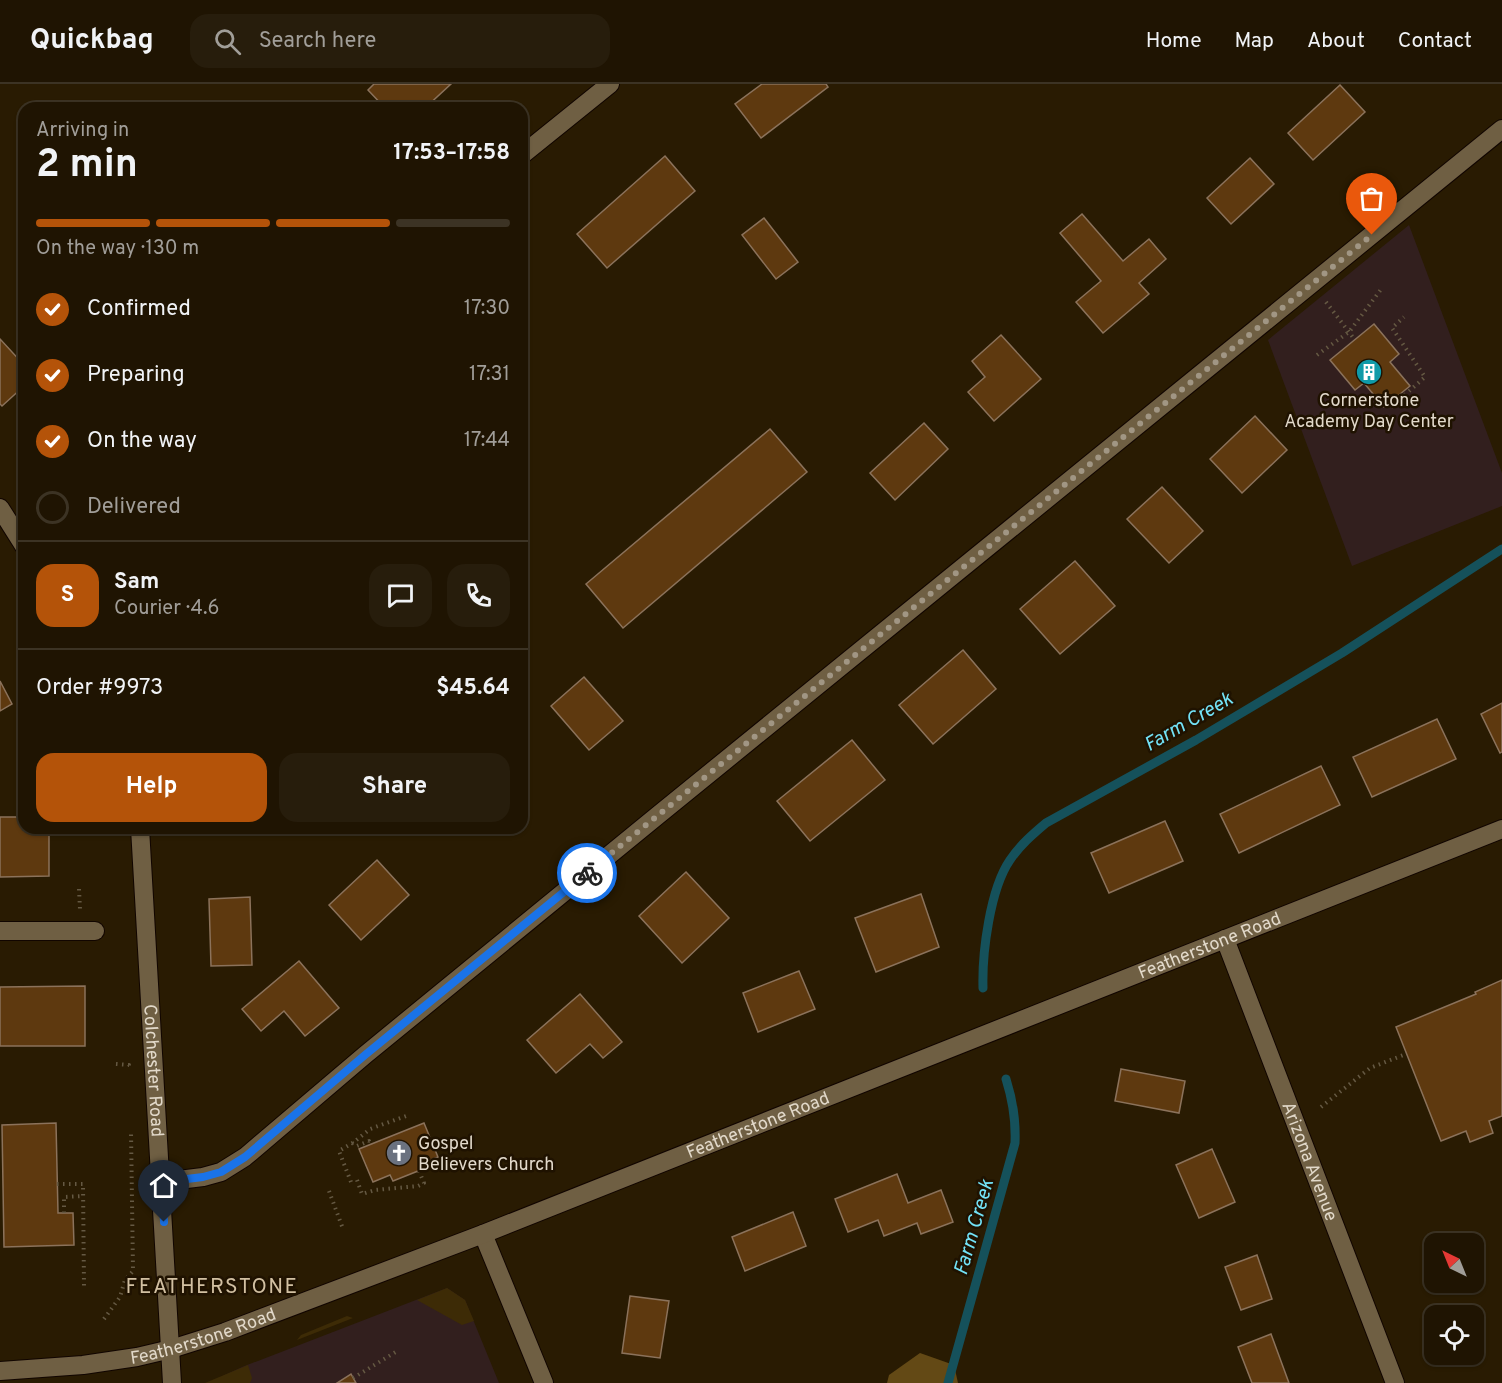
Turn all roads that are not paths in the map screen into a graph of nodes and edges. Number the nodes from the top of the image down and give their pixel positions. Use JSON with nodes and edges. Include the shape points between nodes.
{"nodes":[{"id":1,"x":610,"y":84,"type":"edge"},
{"id":2,"x":1502,"y":129,"type":"edge"},
{"id":3,"x":528,"y":150,"type":"edge"},
{"id":4,"x":0,"y":508,"type":"edge"},
{"id":5,"x":18,"y":536,"type":"edge"},
{"id":6,"x":1502,"y":829,"type":"edge"},
{"id":7,"x":140,"y":834,"type":"edge"},
{"id":8,"x":0,"y":931,"type":"edge"},
{"id":9,"x":95,"y":931,"type":"dead end"},
{"id":10,"x":1225,"y":939,"type":"junction"},
{"id":11,"x":162,"y":1182,"type":"junction"},
{"id":12,"x":483,"y":1234,"type":"junction"},
{"id":13,"x":171,"y":1349,"type":"junction"},
{"id":14,"x":0,"y":1371,"type":"edge"},
{"id":15,"x":172,"y":1383,"type":"edge"},
{"id":16,"x":544,"y":1383,"type":"edge"},
{"id":17,"x":1395,"y":1383,"type":"edge"}],
"edges":[{"from":1,"to":3,"type":"street"},
{"from":2,"to":11,"type":"street","via":[[629,838],[245,1157],[221,1172]]},
{"from":4,"to":5,"type":"street"},
{"from":6,"to":10,"type":"street","name":"Featherstone Road"},
{"from":7,"to":11,"type":"street","name":"Colchester Road"},
{"from":8,"to":9,"type":"street"},
{"from":10,"to":12,"type":"street","name":"Featherstone Road"},
{"from":10,"to":17,"type":"street","name":"Arizona Avenue"},
{"from":11,"to":13,"type":"street","name":"Colchester Road"},
{"from":12,"to":13,"type":"street","name":"Featherstone Road"},
{"from":12,"to":16,"type":"street"},
{"from":13,"to":14,"type":"street","name":"Featherstone Road","via":[[83,1365]]},
{"from":13,"to":15,"type":"street","name":"Colchester Road"}]}
